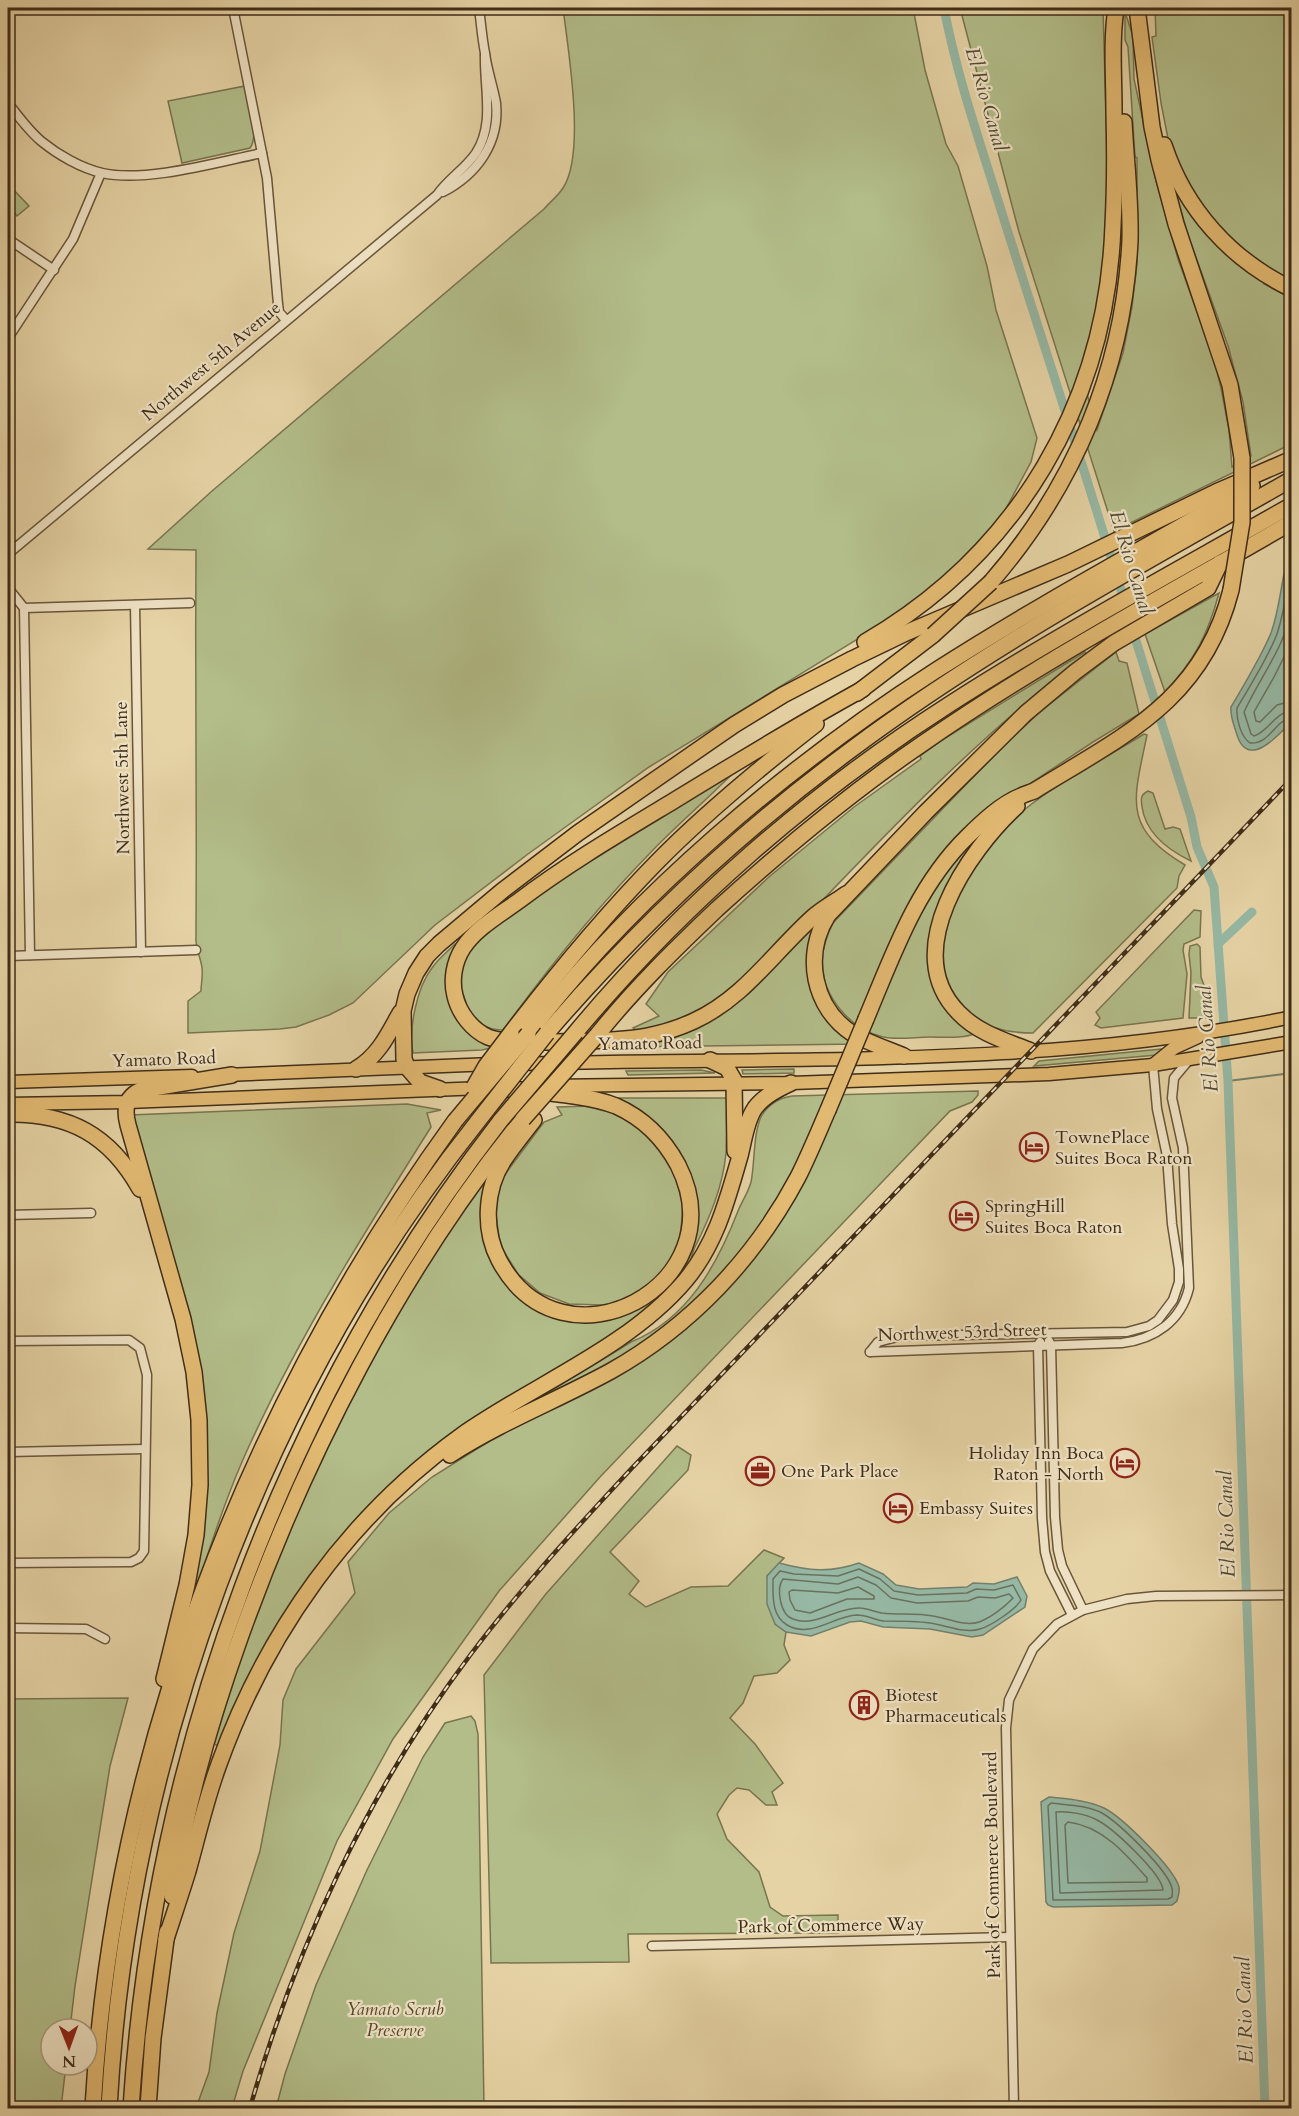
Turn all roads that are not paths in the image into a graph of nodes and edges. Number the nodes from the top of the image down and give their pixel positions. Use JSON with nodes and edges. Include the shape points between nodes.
{"nodes":[{"id":1,"x":233,"y":8,"type":"edge"},
{"id":2,"x":479,"y":8,"type":"edge"},
{"id":3,"x":1117,"y":8,"type":"edge"},
{"id":4,"x":1137,"y":8,"type":"edge"},
{"id":5,"x":1147,"y":85,"type":"junction"},
{"id":6,"x":8,"y":103,"type":"edge"},
{"id":7,"x":262,"y":153,"type":"junction"},
{"id":8,"x":101,"y":173,"type":"junction"},
{"id":9,"x":8,"y":239,"type":"edge"},
{"id":10,"x":54,"y":270,"type":"junction"},
{"id":11,"x":1292,"y":289,"type":"edge"},
{"id":12,"x":286,"y":320,"type":"junction"},
{"id":13,"x":8,"y":338,"type":"edge"},
{"id":14,"x":1292,"y":461,"type":"edge"},
{"id":15,"x":1292,"y":479,"type":"edge"},
{"id":16,"x":1292,"y":505,"type":"edge"},
{"id":17,"x":1292,"y":522,"type":"edge"},
{"id":18,"x":8,"y":554,"type":"edge"},
{"id":19,"x":1137,"y":560,"type":"junction"},
{"id":20,"x":1095,"y":585,"type":"junction"},
{"id":21,"x":8,"y":588,"type":"edge"},
{"id":22,"x":190,"y":603,"type":"dead end"},
{"id":23,"x":135,"y":604,"type":"junction"},
{"id":24,"x":24,"y":608,"type":"junction"},
{"id":25,"x":1112,"y":636,"type":"junction"},
{"id":26,"x":863,"y":689,"type":"junction"},
{"id":27,"x":783,"y":695,"type":"junction"},
{"id":28,"x":1029,"y":794,"type":"junction"},
{"id":29,"x":846,"y":894,"type":"junction"},
{"id":30,"x":196,"y":950,"type":"dead end"},
{"id":31,"x":141,"y":952,"type":"junction"},
{"id":32,"x":30,"y":955,"type":"junction"},
{"id":33,"x":8,"y":956,"type":"edge"},
{"id":34,"x":404,"y":1005,"type":"junction"},
{"id":35,"x":1292,"y":1017,"type":"edge"},
{"id":36,"x":1210,"y":1032,"type":"junction"},
{"id":37,"x":1292,"y":1042,"type":"edge"},
{"id":38,"x":1031,"y":1051,"type":"junction"},
{"id":39,"x":904,"y":1056,"type":"junction"},
{"id":40,"x":710,"y":1060,"type":"junction"},
{"id":41,"x":1189,"y":1060,"type":"junction"},
{"id":42,"x":1153,"y":1065,"type":"junction"},
{"id":43,"x":407,"y":1067,"type":"junction"},
{"id":44,"x":356,"y":1069,"type":"junction"},
{"id":45,"x":232,"y":1075,"type":"junction"},
{"id":46,"x":8,"y":1082,"type":"edge"},
{"id":47,"x":735,"y":1083,"type":"junction"},
{"id":48,"x":791,"y":1083,"type":"junction"},
{"id":49,"x":500,"y":1088,"type":"junction"},
{"id":50,"x":440,"y":1089,"type":"junction"},
{"id":51,"x":127,"y":1102,"type":"junction"},
{"id":52,"x":8,"y":1104,"type":"edge"},
{"id":53,"x":8,"y":1114,"type":"edge"},
{"id":54,"x":528,"y":1119,"type":"junction"},
{"id":55,"x":455,"y":1121,"type":"junction"},
{"id":56,"x":734,"y":1178,"type":"junction"},
{"id":57,"x":91,"y":1213,"type":"dead end"},
{"id":58,"x":152,"y":1213,"type":"junction"},
{"id":59,"x":8,"y":1215,"type":"edge"},
{"id":60,"x":1044,"y":1333,"type":"junction"},
{"id":61,"x":8,"y":1341,"type":"edge"},
{"id":62,"x":1038,"y":1345,"type":"junction"},
{"id":63,"x":1051,"y":1345,"type":"junction"},
{"id":64,"x":145,"y":1449,"type":"junction"},
{"id":65,"x":8,"y":1452,"type":"edge"},
{"id":66,"x":346,"y":1541,"type":"junction"},
{"id":67,"x":8,"y":1563,"type":"edge"},
{"id":68,"x":1292,"y":1595,"type":"edge"},
{"id":69,"x":1083,"y":1610,"type":"junction"},
{"id":70,"x":1072,"y":1615,"type":"junction"},
{"id":71,"x":8,"y":1628,"type":"edge"},
{"id":72,"x":105,"y":1639,"type":"dead end"},
{"id":73,"x":153,"y":1742,"type":"junction"},
{"id":74,"x":1010,"y":1937,"type":"junction"},
{"id":75,"x":166,"y":1939,"type":"junction"},
{"id":76,"x":652,"y":1946,"type":"dead end"},
{"id":77,"x":93,"y":2109,"type":"edge"},
{"id":78,"x":109,"y":2109,"type":"edge"},
{"id":79,"x":132,"y":2109,"type":"edge"},
{"id":80,"x":148,"y":2109,"type":"edge"},
{"id":81,"x":1014,"y":2109,"type":"edge"}],
"edges":[{"from":1,"to":7,"type":"street"},
{"from":2,"to":12,"type":"street","name":"Northwest 5th Avenue","via":[[488,116],[484,137],[475,154],[437,195]]},
{"from":3,"to":26,"type":"highway","bridge":true,"via":[[1129,255],[1118,334],[1095,413],[1063,482],[1029,535],[991,582],[933,635]]},
{"from":3,"to":27,"type":"highway","via":[[1112,35],[1110,268],[1102,321],[1084,384],[1053,452],[1016,510],[956,576],[912,612],[796,682]]},
{"from":4,"to":5,"type":"highway"},
{"from":5,"to":11,"type":"highway","via":[[1166,153],[1207,225],[1240,257]]},
{"from":5,"to":28,"type":"highway","bridge":true,"via":[[1164,181],[1230,385],[1242,458],[1242,522],[1237,563],[1232,590],[1210,646],[1181,688],[1140,724]]},
{"from":6,"to":8,"type":"street","via":[[54,151]]},
{"from":7,"to":8,"type":"street","via":[[145,175]]},
{"from":7,"to":12,"type":"street","via":[[279,312]]},
{"from":8,"to":10,"type":"street","via":[[73,239]]},
{"from":9,"to":10,"type":"street"},
{"from":10,"to":13,"type":"street"},
{"from":12,"to":18,"type":"street","name":"Northwest 5th Avenue"},
{"from":14,"to":19,"type":"highway"},
{"from":14,"to":27,"type":"highway","via":[[880,644]]},
{"from":15,"to":19,"type":"highway"},
{"from":16,"to":79,"type":"highway","bridge":true,"via":[[950,704],[813,803],[748,857],[633,966],[501,1120],[425,1227],[354,1346],[294,1465],[241,1593],[207,1694],[169,1838],[144,1982]]},
{"from":17,"to":25,"type":"highway","via":[[1220,563]]},
{"from":19,"to":20,"type":"highway"},
{"from":20,"to":55,"type":"highway","bridge":true,"via":[[987,639],[907,690],[854,726],[706,846],[637,912],[550,1005]]},
{"from":20,"to":78,"type":"highway","bridge":true,"via":[[905,711],[777,806],[706,868],[637,934],[547,1033],[452,1154],[397,1232],[336,1331],[279,1445],[228,1562],[200,1643],[174,1724],[148,1828],[122,1973]]},
{"from":21,"to":24,"type":"street"},
{"from":22,"to":23,"type":"street"},
{"from":23,"to":24,"type":"street"},
{"from":23,"to":31,"type":"street","name":"Northwest 5th Lane"},
{"from":24,"to":32,"type":"street"},
{"from":25,"to":29,"type":"highway","via":[[1010,727]]},
{"from":25,"to":54,"type":"highway","bridge":true,"via":[[1022,679],[825,815],[652,973]]},
{"from":26,"to":29,"type":"highway","via":[[591,851],[521,899],[464,946],[454,972],[455,997],[473,1028],[498,1041],[623,1039],[660,1033],[691,1023],[731,999],[814,916]]},
{"from":26,"to":55,"type":"highway","bridge":true,"via":[[756,772],[663,856],[582,944],[511,1033],[486,1066]]},
{"from":27,"to":34,"type":"highway","via":[[629,796],[502,891],[433,950],[416,973]]},
{"from":28,"to":38,"type":"highway","via":[[990,835],[964,871],[940,922],[935,957],[942,989],[960,1014],[979,1029]]},
{"from":28,"to":66,"type":"highway","bridge":true,"via":[[1021,795],[985,820],[936,872],[909,919],[798,1175],[769,1225],[737,1268],[660,1338],[627,1361],[448,1457]]},
{"from":29,"to":39,"type":"highway","via":[[828,915],[818,935],[814,959],[818,988],[828,1009],[847,1029]]},
{"from":30,"to":31,"type":"street"},
{"from":31,"to":32,"type":"street"},
{"from":32,"to":33,"type":"street"},
{"from":34,"to":43,"type":"highway","via":[[402,1049]]},
{"from":34,"to":44,"type":"highway","via":[[381,1047]]},
{"from":35,"to":36,"type":"main road","name":"Yamato Road"},
{"from":36,"to":38,"type":"main road","name":"Yamato Road"},
{"from":36,"to":42,"type":"main road","via":[[1174,1048]]},
{"from":37,"to":41,"type":"main road"},
{"from":38,"to":39,"type":"main road","name":"Yamato Road"},
{"from":39,"to":40,"type":"main road","name":"Yamato Road"},
{"from":40,"to":43,"type":"main road","name":"Yamato Road"},
{"from":40,"to":47,"type":"highway","via":[[727,1068]]},
{"from":41,"to":42,"type":"main road"},
{"from":41,"to":63,"type":"street","name":"Northwest 53rd Street","via":[[1172,1086],[1183,1148],[1190,1270],[1184,1304],[1165,1327],[1146,1338],[1122,1343]]},
{"from":42,"to":48,"type":"main road","via":[[1007,1077]]},
{"from":42,"to":60,"type":"street","name":"Northwest 53rd Street","via":[[1179,1269],[1173,1300],[1158,1320],[1136,1330]]},
{"from":43,"to":44,"type":"main road","name":"Yamato Road"},
{"from":43,"to":50,"type":"highway","via":[[420,1082]]},
{"from":44,"to":45,"type":"main road","name":"Yamato Road"},
{"from":45,"to":46,"type":"main road","name":"Yamato Road"},
{"from":45,"to":51,"type":"highway","via":[[146,1089],[133,1094]]},
{"from":47,"to":48,"type":"main road"},
{"from":47,"to":49,"type":"main road"},
{"from":47,"to":56,"type":"highway"},
{"from":48,"to":56,"type":"highway","via":[[769,1095],[753,1113]]},
{"from":49,"to":50,"type":"main road"},
{"from":49,"to":54,"type":"highway","via":[[610,1104],[643,1123],[671,1153],[687,1192],[688,1233],[672,1270],[642,1300],[606,1313],[567,1313],[531,1296],[504,1268],[490,1229],[491,1192],[503,1160]]},
{"from":50,"to":51,"type":"main road"},
{"from":51,"to":52,"type":"main road"},
{"from":51,"to":58,"type":"highway","via":[[126,1121]]},
{"from":53,"to":58,"type":"highway","via":[[45,1116],[93,1136],[124,1164]]},
{"from":54,"to":75,"type":"highway","via":[[459,1206],[392,1312],[331,1423],[286,1519],[254,1596],[213,1718],[177,1866]]},
{"from":55,"to":73,"type":"highway","via":[[370,1248],[292,1386],[226,1531]]},
{"from":56,"to":66,"type":"highway","via":[[708,1246],[667,1301],[615,1341],[463,1435],[389,1495]]},
{"from":57,"to":59,"type":"street"},
{"from":58,"to":73,"type":"highway","via":[[191,1354],[201,1451],[194,1551]]},
{"from":60,"to":62,"type":"street"},
{"from":60,"to":62,"type":"street","name":"Northwest 53rd Street","via":[[901,1336],[878,1342],[870,1352]]},
{"from":60,"to":63,"type":"street"},
{"from":61,"to":64,"type":"street","via":[[123,1338],[134,1342],[140,1348],[147,1375]]},
{"from":62,"to":63,"type":"street","name":"Northwest 53rd Street"},
{"from":62,"to":70,"type":"street","via":[[1045,1552]]},
{"from":63,"to":69,"type":"street","via":[[1058,1550]]},
{"from":64,"to":65,"type":"street"},
{"from":64,"to":67,"type":"street","via":[[144,1551],[140,1558],[131,1563]]},
{"from":66,"to":75,"type":"highway","via":[[298,1604],[244,1702],[212,1785]]},
{"from":68,"to":69,"type":"street","name":"Park of Commerce Boulevard","via":[[1156,1596]]},
{"from":69,"to":70,"type":"street","name":"Park of Commerce Boulevard"},
{"from":70,"to":74,"type":"street","name":"Park of Commerce Boulevard","via":[[1057,1624],[1033,1649],[1009,1700],[1006,1728]]},
{"from":71,"to":72,"type":"street","via":[[86,1629]]},
{"from":73,"to":77,"type":"highway","via":[[117,1908],[100,2025]]},
{"from":74,"to":76,"type":"street","name":"Park of Commerce Way"},
{"from":74,"to":81,"type":"street","name":"Park of Commerce Boulevard"},
{"from":75,"to":80,"type":"highway"}]}
